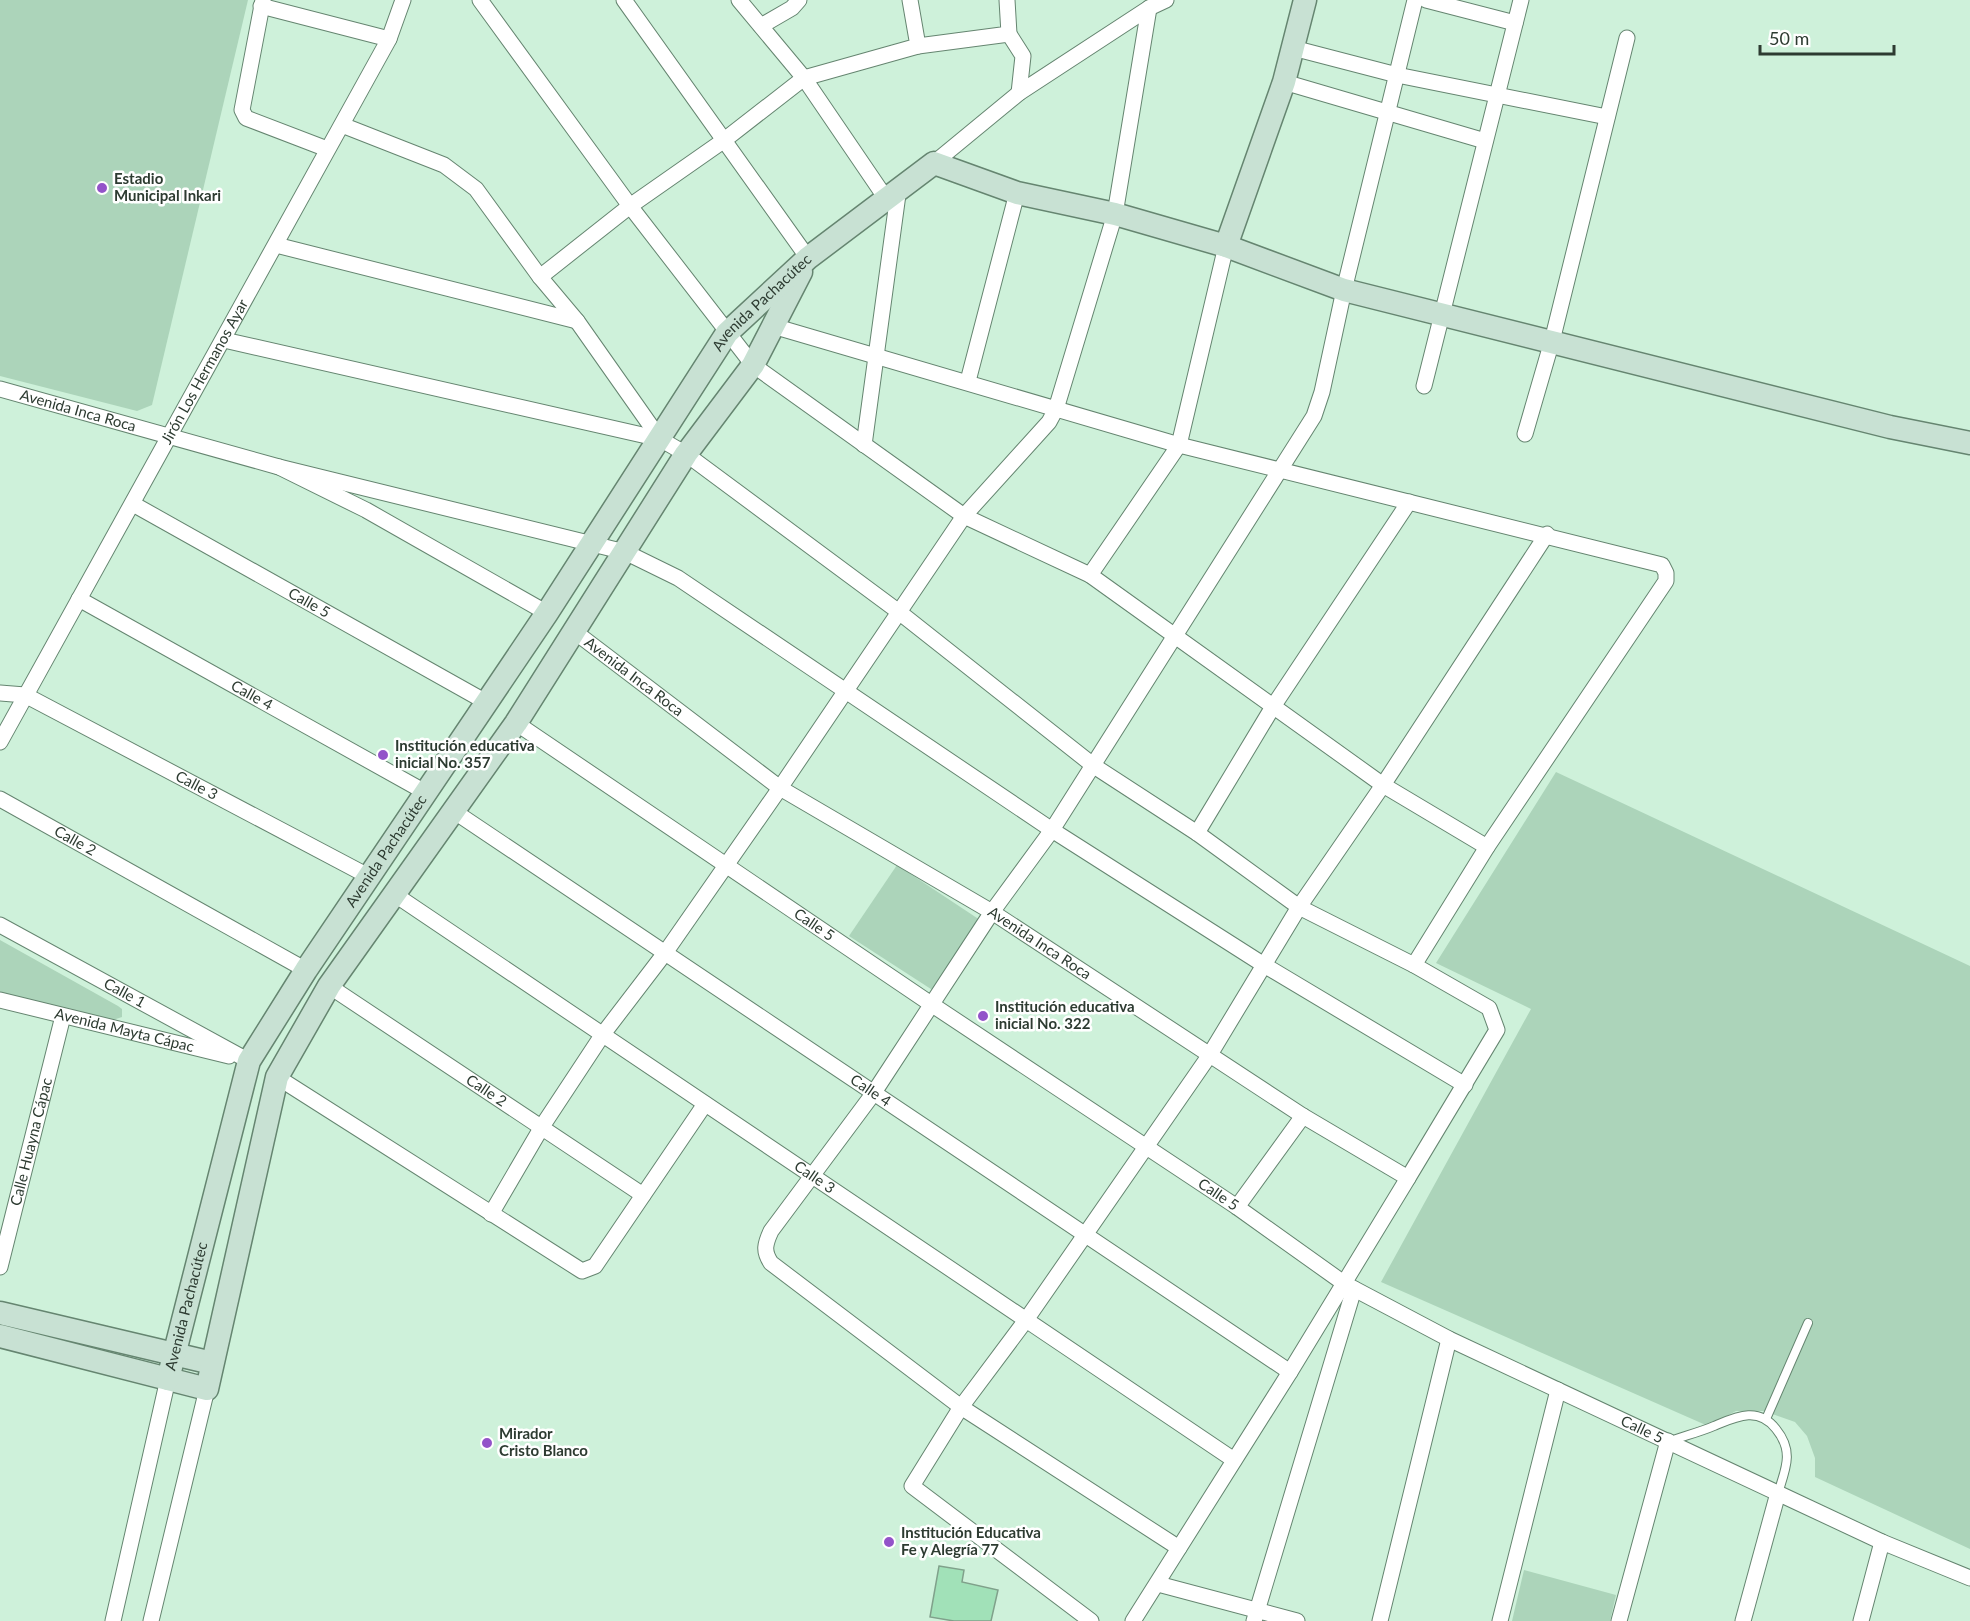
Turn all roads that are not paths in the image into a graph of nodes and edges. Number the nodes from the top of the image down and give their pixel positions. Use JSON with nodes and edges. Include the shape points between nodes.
{"nodes":[{"id":1,"x":403,"y":0,"type":"edge"},
{"id":2,"x":480,"y":0,"type":"edge"},
{"id":3,"x":624,"y":0,"type":"edge"},
{"id":4,"x":739,"y":0,"type":"edge"},
{"id":5,"x":799,"y":0,"type":"edge"},
{"id":6,"x":910,"y":0,"type":"edge"},
{"id":7,"x":1007,"y":0,"type":"edge"},
{"id":8,"x":1166,"y":0,"type":"edge"},
{"id":9,"x":1305,"y":0,"type":"edge"},
{"id":10,"x":1415,"y":0,"type":"edge"},
{"id":11,"x":1426,"y":0,"type":"edge"},
{"id":12,"x":1521,"y":0,"type":"edge"},
{"id":13,"x":262,"y":3,"type":"edge"},
{"id":14,"x":1149,"y":8,"type":"junction"},
{"id":15,"x":1515,"y":23,"type":"junction"},
{"id":16,"x":761,"y":26,"type":"junction"},
{"id":17,"x":1009,"y":34,"type":"junction"},
{"id":18,"x":1627,"y":38,"type":"dead end"},
{"id":19,"x":389,"y":39,"type":"junction"},
{"id":20,"x":918,"y":46,"type":"junction"},
{"id":21,"x":1293,"y":48,"type":"junction"},
{"id":22,"x":1397,"y":75,"type":"junction"},
{"id":23,"x":804,"y":78,"type":"junction"},
{"id":24,"x":1284,"y":82,"type":"junction"},
{"id":25,"x":1019,"y":93,"type":"junction"},
{"id":26,"x":1495,"y":96,"type":"junction"},
{"id":27,"x":1387,"y":115,"type":"junction"},
{"id":28,"x":1607,"y":117,"type":"junction"},
{"id":29,"x":342,"y":125,"type":"junction"},
{"id":30,"x":723,"y":141,"type":"junction"},
{"id":31,"x":1485,"y":141,"type":"junction"},
{"id":32,"x":327,"y":149,"type":"junction"},
{"id":33,"x":934,"y":163,"type":"junction"},
{"id":34,"x":892,"y":192,"type":"junction"},
{"id":35,"x":1017,"y":193,"type":"junction"},
{"id":36,"x":630,"y":206,"type":"junction"},
{"id":37,"x":1115,"y":214,"type":"junction"},
{"id":38,"x":276,"y":246,"type":"junction"},
{"id":39,"x":1226,"y":246,"type":"junction"},
{"id":40,"x":808,"y":258,"type":"junction"},
{"id":41,"x":540,"y":277,"type":"junction"},
{"id":42,"x":1344,"y":290,"type":"junction"},
{"id":43,"x":1443,"y":315,"type":"junction"},
{"id":44,"x":577,"y":321,"type":"junction"},
{"id":45,"x":773,"y":326,"type":"junction"},
{"id":46,"x":727,"y":333,"type":"junction"},
{"id":47,"x":224,"y":340,"type":"junction"},
{"id":48,"x":1552,"y":341,"type":"junction"},
{"id":49,"x":875,"y":356,"type":"junction"},
{"id":50,"x":753,"y":365,"type":"junction"},
{"id":51,"x":969,"y":381,"type":"junction"},
{"id":52,"x":1424,"y":386,"type":"dead end"},
{"id":53,"x":0,"y":389,"type":"edge"},
{"id":54,"x":1056,"y":409,"type":"junction"},
{"id":55,"x":1525,"y":434,"type":"dead end"},
{"id":56,"x":172,"y":435,"type":"junction"},
{"id":57,"x":660,"y":439,"type":"junction"},
{"id":58,"x":1179,"y":444,"type":"junction"},
{"id":59,"x":1970,"y":444,"type":"edge"},
{"id":60,"x":864,"y":445,"type":"junction"},
{"id":61,"x":686,"y":454,"type":"junction"},
{"id":62,"x":279,"y":467,"type":"junction"},
{"id":63,"x":1281,"y":469,"type":"junction"},
{"id":64,"x":1409,"y":502,"type":"junction"},
{"id":65,"x":133,"y":504,"type":"junction"},
{"id":66,"x":964,"y":516,"type":"junction"},
{"id":67,"x":1547,"y":534,"type":"junction"},
{"id":68,"x":590,"y":542,"type":"junction"},
{"id":69,"x":625,"y":552,"type":"junction"},
{"id":70,"x":1090,"y":575,"type":"junction"},
{"id":71,"x":79,"y":599,"type":"junction"},
{"id":72,"x":899,"y":612,"type":"junction"},
{"id":73,"x":547,"y":613,"type":"junction"},
{"id":74,"x":575,"y":632,"type":"junction"},
{"id":75,"x":1175,"y":638,"type":"junction"},
{"id":76,"x":845,"y":692,"type":"junction"},
{"id":77,"x":0,"y":693,"type":"edge"},
{"id":78,"x":25,"y":695,"type":"junction"},
{"id":79,"x":486,"y":702,"type":"junction"},
{"id":80,"x":1274,"y":705,"type":"junction"},
{"id":81,"x":516,"y":723,"type":"junction"},
{"id":82,"x":0,"y":742,"type":"edge"},
{"id":83,"x":1094,"y":766,"type":"junction"},
{"id":84,"x":1383,"y":785,"type":"junction"},
{"id":85,"x":780,"y":788,"type":"junction"},
{"id":86,"x":425,"y":792,"type":"junction"},
{"id":87,"x":0,"y":799,"type":"edge"},
{"id":88,"x":452,"y":810,"type":"junction"},
{"id":89,"x":1052,"y":830,"type":"junction"},
{"id":90,"x":1197,"y":832,"type":"junction"},
{"id":91,"x":1487,"y":847,"type":"junction"},
{"id":92,"x":726,"y":865,"type":"junction"},
{"id":93,"x":368,"y":876,"type":"junction"},
{"id":94,"x":394,"y":894,"type":"junction"},
{"id":95,"x":1299,"y":907,"type":"junction"},
{"id":96,"x":992,"y":912,"type":"junction"},
{"id":97,"x":0,"y":925,"type":"edge"},
{"id":98,"x":665,"y":953,"type":"junction"},
{"id":99,"x":1264,"y":965,"type":"junction"},
{"id":100,"x":1414,"y":965,"type":"junction"},
{"id":101,"x":306,"y":970,"type":"junction"},
{"id":102,"x":329,"y":986,"type":"junction"},
{"id":103,"x":0,"y":1000,"type":"edge"},
{"id":104,"x":931,"y":1004,"type":"junction"},
{"id":105,"x":63,"y":1017,"type":"junction"},
{"id":106,"x":603,"y":1035,"type":"junction"},
{"id":107,"x":1209,"y":1056,"type":"junction"},
{"id":108,"x":249,"y":1061,"type":"junction"},
{"id":109,"x":277,"y":1077,"type":"junction"},
{"id":110,"x":1465,"y":1085,"type":"junction"},
{"id":111,"x":873,"y":1094,"type":"junction"},
{"id":112,"x":705,"y":1104,"type":"junction"},
{"id":113,"x":1303,"y":1116,"type":"junction"},
{"id":114,"x":543,"y":1125,"type":"junction"},
{"id":115,"x":1147,"y":1145,"type":"junction"},
{"id":116,"x":813,"y":1177,"type":"junction"},
{"id":117,"x":1408,"y":1178,"type":"junction"},
{"id":118,"x":643,"y":1195,"type":"junction"},
{"id":119,"x":1238,"y":1207,"type":"junction"},
{"id":120,"x":490,"y":1214,"type":"junction"},
{"id":121,"x":1084,"y":1235,"type":"junction"},
{"id":122,"x":0,"y":1267,"type":"edge"},
{"id":123,"x":1350,"y":1286,"type":"junction"},
{"id":124,"x":0,"y":1313,"type":"edge"},
{"id":125,"x":1026,"y":1320,"type":"junction"},
{"id":126,"x":1808,"y":1323,"type":"dead end"},
{"id":127,"x":0,"y":1336,"type":"edge"},
{"id":128,"x":1449,"y":1339,"type":"junction"},
{"id":129,"x":174,"y":1352,"type":"junction"},
{"id":130,"x":212,"y":1363,"type":"junction"},
{"id":131,"x":1290,"y":1372,"type":"junction"},
{"id":132,"x":168,"y":1379,"type":"junction"},
{"id":133,"x":207,"y":1389,"type":"junction"},
{"id":134,"x":1558,"y":1390,"type":"junction"},
{"id":135,"x":961,"y":1407,"type":"junction"},
{"id":136,"x":1766,"y":1419,"type":"junction"},
{"id":137,"x":1668,"y":1441,"type":"junction"},
{"id":138,"x":1234,"y":1460,"type":"junction"},
{"id":139,"x":1778,"y":1493,"type":"junction"},
{"id":140,"x":1882,"y":1542,"type":"junction"},
{"id":141,"x":1179,"y":1548,"type":"junction"},
{"id":142,"x":1970,"y":1578,"type":"edge"},
{"id":143,"x":1158,"y":1584,"type":"junction"},
{"id":144,"x":1255,"y":1616,"type":"edge"},
{"id":145,"x":113,"y":1621,"type":"edge"},
{"id":146,"x":151,"y":1621,"type":"edge"},
{"id":147,"x":1091,"y":1621,"type":"edge"},
{"id":148,"x":1133,"y":1621,"type":"edge"},
{"id":149,"x":1297,"y":1621,"type":"edge"},
{"id":150,"x":1380,"y":1621,"type":"edge"},
{"id":151,"x":1500,"y":1621,"type":"edge"},
{"id":152,"x":1619,"y":1621,"type":"edge"},
{"id":153,"x":1743,"y":1621,"type":"edge"},
{"id":154,"x":1861,"y":1621,"type":"edge"}],
"edges":[{"from":1,"to":19,"type":"street","name":"Jirón Los Hermanos Ayar"},
{"from":2,"to":36,"type":"street"},
{"from":3,"to":30,"type":"street"},
{"from":4,"to":16,"type":"street"},
{"from":5,"to":16,"type":"street"},
{"from":6,"to":20,"type":"street"},
{"from":7,"to":17,"type":"street"},
{"from":8,"to":14,"type":"street"},
{"from":9,"to":21,"type":"street"},
{"from":10,"to":22,"type":"street"},
{"from":11,"to":15,"type":"street"},
{"from":12,"to":15,"type":"street"},
{"from":13,"to":19,"type":"street"},
{"from":13,"to":32,"type":"street","via":[[242,110],[246,118]]},
{"from":14,"to":25,"type":"street"},
{"from":14,"to":37,"type":"street"},
{"from":15,"to":26,"type":"street"},
{"from":16,"to":23,"type":"street"},
{"from":17,"to":20,"type":"street"},
{"from":17,"to":25,"type":"street","via":[[1023,56]]},
{"from":18,"to":28,"type":"street"},
{"from":19,"to":29,"type":"street","name":"Jirón Los Hermanos Ayar"},
{"from":20,"to":23,"type":"street"},
{"from":21,"to":22,"type":"street"},
{"from":21,"to":24,"type":"street"},
{"from":22,"to":26,"type":"street"},
{"from":22,"to":27,"type":"street"},
{"from":23,"to":30,"type":"street"},
{"from":23,"to":34,"type":"street"},
{"from":24,"to":27,"type":"street"},
{"from":24,"to":39,"type":"street"},
{"from":25,"to":33,"type":"street"},
{"from":26,"to":28,"type":"street"},
{"from":26,"to":31,"type":"street"},
{"from":27,"to":31,"type":"street"},
{"from":27,"to":42,"type":"street"},
{"from":28,"to":48,"type":"street"},
{"from":29,"to":32,"type":"street","name":"Jirón Los Hermanos Ayar"},
{"from":29,"to":41,"type":"street","via":[[444,165],[476,189]]},
{"from":30,"to":36,"type":"street"},
{"from":30,"to":40,"type":"street"},
{"from":31,"to":43,"type":"street"},
{"from":32,"to":38,"type":"street","name":"Jirón Los Hermanos Ayar"},
{"from":33,"to":34,"type":"street"},
{"from":33,"to":35,"type":"street"},
{"from":34,"to":40,"type":"street"},
{"from":34,"to":49,"type":"street"},
{"from":35,"to":37,"type":"street"},
{"from":35,"to":51,"type":"street"},
{"from":36,"to":41,"type":"street"},
{"from":36,"to":46,"type":"street"},
{"from":37,"to":39,"type":"street"},
{"from":37,"to":54,"type":"street"},
{"from":38,"to":44,"type":"street"},
{"from":38,"to":47,"type":"street","name":"Jirón Los Hermanos Ayar"},
{"from":39,"to":42,"type":"street"},
{"from":39,"to":58,"type":"street"},
{"from":40,"to":45,"type":"street","name":"Avenida Pachacútec"},
{"from":40,"to":46,"type":"street","name":"Avenida Pachacútec"},
{"from":41,"to":44,"type":"street"},
{"from":42,"to":43,"type":"street"},
{"from":42,"to":63,"type":"street","via":[[1314,416]]},
{"from":43,"to":48,"type":"street"},
{"from":43,"to":52,"type":"street"},
{"from":44,"to":57,"type":"street"},
{"from":45,"to":49,"type":"street"},
{"from":45,"to":50,"type":"street","name":"Avenida Pachacútec"},
{"from":46,"to":50,"type":"street"},
{"from":46,"to":57,"type":"street","name":"Avenida Pachacútec"},
{"from":47,"to":56,"type":"street","name":"Jirón Los Hermanos Ayar"},
{"from":47,"to":57,"type":"street"},
{"from":48,"to":55,"type":"street"},
{"from":48,"to":59,"type":"street"},
{"from":49,"to":51,"type":"street"},
{"from":49,"to":60,"type":"street"},
{"from":50,"to":60,"type":"street"},
{"from":50,"to":61,"type":"street","name":"Avenida Pachacútec"},
{"from":51,"to":54,"type":"street"},
{"from":53,"to":56,"type":"street","name":"Avenida Inca Roca"},
{"from":54,"to":58,"type":"street"},
{"from":54,"to":66,"type":"street","via":[[1049,422]]},
{"from":56,"to":62,"type":"street","name":"Avenida Inca Roca"},
{"from":56,"to":65,"type":"street","name":"Jirón Los Hermanos Ayar"},
{"from":57,"to":61,"type":"street"},
{"from":57,"to":68,"type":"street","name":"Avenida Pachacútec"},
{"from":58,"to":63,"type":"street"},
{"from":58,"to":70,"type":"street"},
{"from":60,"to":66,"type":"street"},
{"from":61,"to":69,"type":"street","name":"Avenida Pachacútec"},
{"from":61,"to":72,"type":"street"},
{"from":62,"to":68,"type":"street"},
{"from":62,"to":73,"type":"street","name":"Avenida Inca Roca","via":[[366,510]]},
{"from":63,"to":64,"type":"street"},
{"from":63,"to":75,"type":"street"},
{"from":64,"to":67,"type":"street"},
{"from":64,"to":80,"type":"street"},
{"from":65,"to":71,"type":"street","name":"Jirón Los Hermanos Ayar"},
{"from":65,"to":79,"type":"street","name":"Calle 5"},
{"from":66,"to":70,"type":"street"},
{"from":66,"to":72,"type":"street"},
{"from":67,"to":84,"type":"street"},
{"from":67,"to":91,"type":"street","via":[[1651,560],[1662,565],[1665,581]]},
{"from":68,"to":69,"type":"street"},
{"from":68,"to":73,"type":"street","name":"Avenida Pachacútec"},
{"from":69,"to":74,"type":"street","name":"Avenida Pachacútec"},
{"from":69,"to":76,"type":"street","via":[[718,603]]},
{"from":70,"to":75,"type":"street"},
{"from":71,"to":78,"type":"street","name":"Jirón Los Hermanos Ayar"},
{"from":71,"to":86,"type":"street","name":"Calle 4"},
{"from":72,"to":76,"type":"street"},
{"from":72,"to":83,"type":"street"},
{"from":73,"to":79,"type":"street","name":"Avenida Pachacútec"},
{"from":74,"to":81,"type":"street","name":"Avenida Pachacútec"},
{"from":74,"to":85,"type":"street","name":"Avenida Inca Roca"},
{"from":75,"to":80,"type":"street"},
{"from":75,"to":83,"type":"street"},
{"from":76,"to":85,"type":"street"},
{"from":76,"to":89,"type":"street"},
{"from":77,"to":78,"type":"street"},
{"from":78,"to":82,"type":"street","name":"Jirón Los Hermanos Ayar"},
{"from":78,"to":93,"type":"street","name":"Calle 3"},
{"from":79,"to":86,"type":"street","name":"Avenida Pachacútec"},
{"from":80,"to":84,"type":"street"},
{"from":80,"to":90,"type":"street"},
{"from":81,"to":88,"type":"street","name":"Avenida Pachacútec"},
{"from":81,"to":92,"type":"street","name":"Calle 5"},
{"from":83,"to":89,"type":"street"},
{"from":83,"to":90,"type":"street"},
{"from":84,"to":91,"type":"street"},
{"from":84,"to":95,"type":"street"},
{"from":85,"to":92,"type":"street"},
{"from":85,"to":96,"type":"street","name":"Avenida Inca Roca"},
{"from":86,"to":93,"type":"street","name":"Avenida Pachacútec"},
{"from":87,"to":101,"type":"street","name":"Calle 2"},
{"from":88,"to":94,"type":"street","name":"Avenida Pachacútec"},
{"from":88,"to":98,"type":"street","name":"Calle 4"},
{"from":89,"to":96,"type":"street"},
{"from":89,"to":99,"type":"street"},
{"from":90,"to":95,"type":"street"},
{"from":91,"to":100,"type":"street"},
{"from":92,"to":98,"type":"street"},
{"from":92,"to":104,"type":"street","name":"Calle 5"},
{"from":93,"to":101,"type":"street","name":"Avenida Pachacútec"},
{"from":94,"to":102,"type":"street","name":"Avenida Pachacútec"},
{"from":94,"to":106,"type":"street","name":"Calle 3"},
{"from":95,"to":99,"type":"street"},
{"from":95,"to":100,"type":"street"},
{"from":96,"to":104,"type":"street"},
{"from":96,"to":107,"type":"street","name":"Avenida Inca Roca"},
{"from":97,"to":108,"type":"street","name":"Calle 1"},
{"from":98,"to":106,"type":"street"},
{"from":98,"to":111,"type":"street","name":"Calle 4"},
{"from":99,"to":107,"type":"street"},
{"from":99,"to":110,"type":"street"},
{"from":100,"to":110,"type":"street","via":[[1489,1008],[1496,1020],[1497,1030]]},
{"from":101,"to":108,"type":"street","name":"Avenida Pachacútec"},
{"from":102,"to":109,"type":"street","name":"Avenida Pachacútec"},
{"from":102,"to":114,"type":"street","name":"Calle 2"},
{"from":103,"to":105,"type":"street","name":"Avenida Mayta Cápac"},
{"from":104,"to":111,"type":"street"},
{"from":104,"to":115,"type":"street","name":"Calle 5"},
{"from":105,"to":108,"type":"street","name":"Avenida Mayta Cápac"},
{"from":105,"to":122,"type":"street","name":"Calle Huayna Cápac"},
{"from":106,"to":112,"type":"street","name":"Calle 3"},
{"from":106,"to":114,"type":"street"},
{"from":107,"to":113,"type":"street","name":"Avenida Inca Roca"},
{"from":107,"to":115,"type":"street"},
{"from":108,"to":129,"type":"street","name":"Avenida Pachacútec"},
{"from":109,"to":120,"type":"street"},
{"from":109,"to":130,"type":"street","name":"Avenida Pachacútec"},
{"from":110,"to":117,"type":"street"},
{"from":111,"to":116,"type":"street"},
{"from":111,"to":121,"type":"street","name":"Calle 4"},
{"from":112,"to":116,"type":"street","name":"Calle 3"},
{"from":112,"to":118,"type":"street"},
{"from":113,"to":117,"type":"street","name":"Avenida Inca Roca"},
{"from":113,"to":119,"type":"street"},
{"from":114,"to":118,"type":"street","name":"Calle 2"},
{"from":114,"to":120,"type":"street"},
{"from":115,"to":119,"type":"street","name":"Calle 5"},
{"from":115,"to":121,"type":"street"},
{"from":116,"to":125,"type":"street","name":"Calle 3"},
{"from":116,"to":135,"type":"street","via":[[771,1231],[764,1253],[771,1263]]},
{"from":117,"to":123,"type":"street"},
{"from":118,"to":120,"type":"street","via":[[596,1266],[582,1271]]},
{"from":119,"to":123,"type":"street","name":"Calle 5"},
{"from":121,"to":125,"type":"street"},
{"from":121,"to":131,"type":"street","name":"Calle 4"},
{"from":123,"to":128,"type":"street","name":"Calle 5"},
{"from":123,"to":131,"type":"street"},
{"from":123,"to":144,"type":"street"},
{"from":124,"to":129,"type":"street"},
{"from":125,"to":135,"type":"street"},
{"from":125,"to":138,"type":"street","name":"Calle 3"},
{"from":126,"to":136,"type":"lane"},
{"from":127,"to":132,"type":"street"},
{"from":128,"to":134,"type":"street","name":"Calle 5"},
{"from":128,"to":150,"type":"street"},
{"from":129,"to":130,"type":"street"},
{"from":129,"to":132,"type":"street","name":"Avenida Pachacútec"},
{"from":130,"to":133,"type":"street","name":"Avenida Pachacútec"},
{"from":131,"to":138,"type":"street"},
{"from":132,"to":133,"type":"street"},
{"from":132,"to":145,"type":"street","name":"Avenida Pachacútec"},
{"from":133,"to":146,"type":"street","name":"Avenida Pachacútec"},
{"from":134,"to":137,"type":"street","name":"Calle 5"},
{"from":134,"to":151,"type":"street"},
{"from":135,"to":141,"type":"street"},
{"from":135,"to":147,"type":"street","via":[[912,1486]]},
{"from":136,"to":137,"type":"lane","via":[[1742,1415]]},
{"from":136,"to":139,"type":"lane","via":[[1780,1434],[1788,1452]]},
{"from":137,"to":139,"type":"street","name":"Calle 5"},
{"from":137,"to":152,"type":"street"},
{"from":138,"to":141,"type":"street"},
{"from":139,"to":140,"type":"street","name":"Calle 5"},
{"from":139,"to":153,"type":"street"},
{"from":140,"to":142,"type":"street","name":"Calle 5"},
{"from":140,"to":154,"type":"street"},
{"from":141,"to":143,"type":"street"},
{"from":143,"to":144,"type":"street"},
{"from":143,"to":148,"type":"street"},
{"from":144,"to":149,"type":"street"}]}
